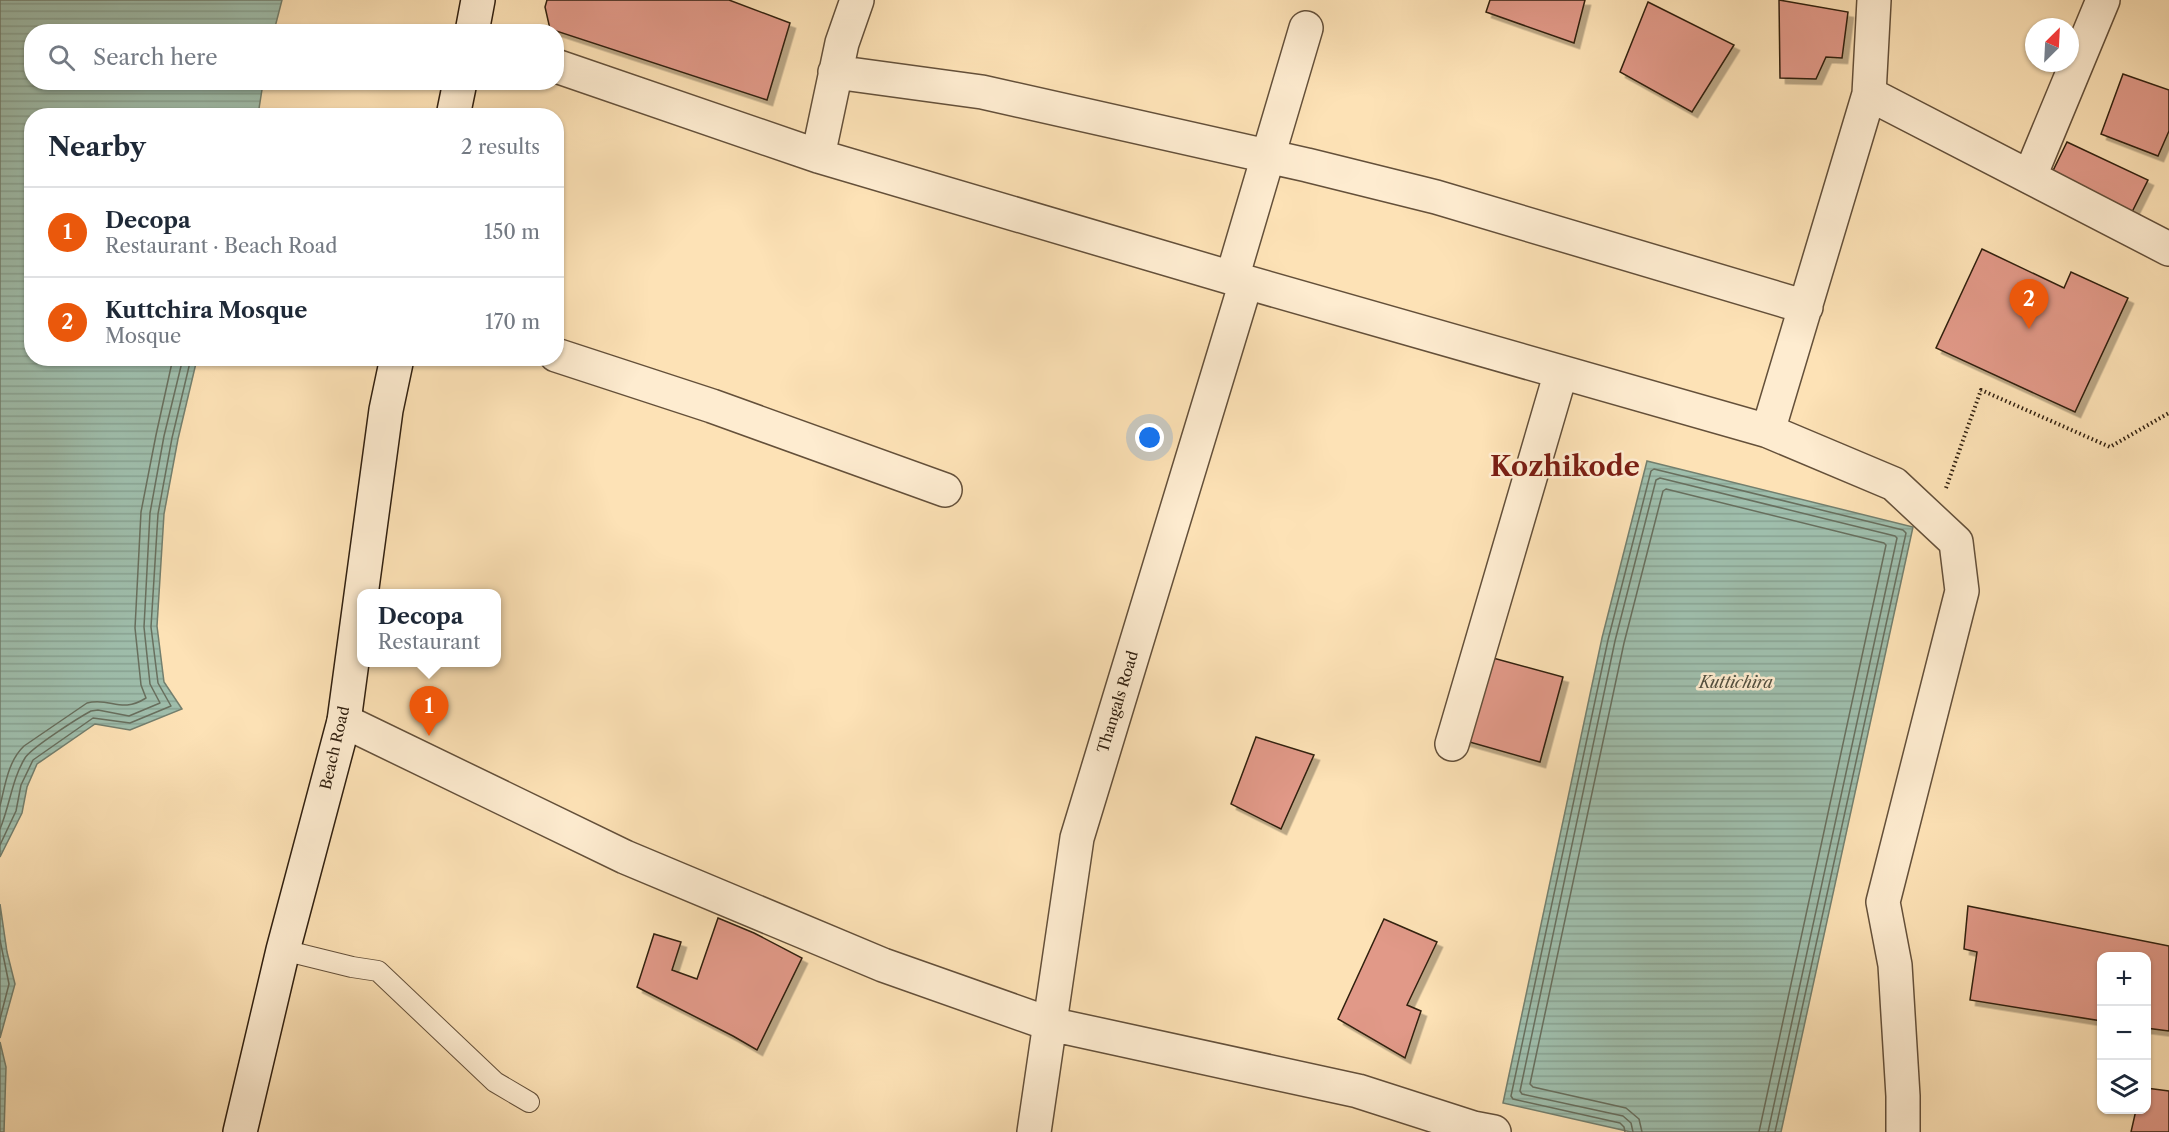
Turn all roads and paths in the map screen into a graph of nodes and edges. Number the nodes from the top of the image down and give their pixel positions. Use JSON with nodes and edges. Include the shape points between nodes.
{"nodes":[{"id":1,"x":478,"y":0,"type":"edge"},
{"id":2,"x":857,"y":0,"type":"edge"},
{"id":3,"x":1874,"y":0,"type":"edge"},
{"id":4,"x":2103,"y":0,"type":"edge"},
{"id":5,"x":474,"y":24,"type":"edge"},
{"id":6,"x":1306,"y":28,"type":"dead end"},
{"id":7,"x":564,"y":69,"type":"edge"},
{"id":8,"x":835,"y":72,"type":"junction"},
{"id":9,"x":458,"y":90,"type":"edge"},
{"id":10,"x":1869,"y":94,"type":"junction"},
{"id":11,"x":455,"y":108,"type":"edge"},
{"id":12,"x":818,"y":156,"type":"junction"},
{"id":13,"x":1268,"y":156,"type":"junction"},
{"id":14,"x":2031,"y":176,"type":"junction"},
{"id":15,"x":2169,"y":249,"type":"edge"},
{"id":16,"x":1239,"y":280,"type":"junction"},
{"id":17,"x":1806,"y":307,"type":"junction"},
{"id":18,"x":564,"y":358,"type":"edge"},
{"id":19,"x":395,"y":366,"type":"edge"},
{"id":20,"x":1561,"y":372,"type":"junction"},
{"id":21,"x":2169,"y":412,"type":"edge"},
{"id":22,"x":1768,"y":431,"type":"junction"},
{"id":23,"x":945,"y":490,"type":"dead end"},
{"id":24,"x":1931,"y":518,"type":"junction"},
{"id":25,"x":362,"y":589,"type":"edge"},
{"id":26,"x":357,"y":625,"type":"edge"},
{"id":27,"x":344,"y":721,"type":"junction"},
{"id":28,"x":1452,"y":744,"type":"dead end"},
{"id":29,"x":283,"y":950,"type":"junction"},
{"id":30,"x":1050,"y":1024,"type":"junction"},
{"id":31,"x":529,"y":1102,"type":"dead end"},
{"id":32,"x":1480,"y":1131,"type":"edge"},
{"id":33,"x":240,"y":1132,"type":"edge"},
{"id":34,"x":1034,"y":1132,"type":"edge"},
{"id":35,"x":1903,"y":1132,"type":"edge"}],
"edges":[{"from":1,"to":5,"type":"street"},
{"from":2,"to":8,"type":"street"},
{"from":3,"to":10,"type":"street"},
{"from":4,"to":14,"type":"street"},
{"from":6,"to":13,"type":"street","name":"Thangals Road"},
{"from":7,"to":12,"type":"street"},
{"from":8,"to":12,"type":"street"},
{"from":8,"to":13,"type":"street","via":[[982,92]]},
{"from":9,"to":11,"type":"street"},
{"from":10,"to":14,"type":"street"},
{"from":10,"to":17,"type":"street"},
{"from":12,"to":16,"type":"street"},
{"from":13,"to":16,"type":"street","name":"Thangals Road"},
{"from":13,"to":17,"type":"street","via":[[1436,197]]},
{"from":14,"to":15,"type":"street"},
{"from":16,"to":20,"type":"street"},
{"from":16,"to":30,"type":"street","name":"Thangals Road","via":[[1077,838]]},
{"from":17,"to":22,"type":"street"},
{"from":18,"to":23,"type":"street"},
{"from":19,"to":25,"type":"street","name":"Beach Road"},
{"from":20,"to":22,"type":"street"},
{"from":20,"to":28,"type":"street"},
{"from":21,"to":24,"type":"path","via":[[2110,447],[1981,390],[1949,482]]},
{"from":22,"to":24,"type":"street","via":[[1894,484]]},
{"from":24,"to":35,"type":"street","via":[[1956,542],[1962,591],[1883,902],[1894,965]]},
{"from":26,"to":27,"type":"street","name":"Beach Road"},
{"from":27,"to":29,"type":"street","name":"Beach Road"},
{"from":27,"to":30,"type":"street","via":[[625,857],[883,964]]},
{"from":29,"to":31,"type":"lane","via":[[378,971],[495,1082]]},
{"from":29,"to":33,"type":"street","name":"Beach Road"},
{"from":30,"to":32,"type":"street","via":[[1358,1091]]},
{"from":30,"to":34,"type":"street","name":"Thangals Road"}]}
